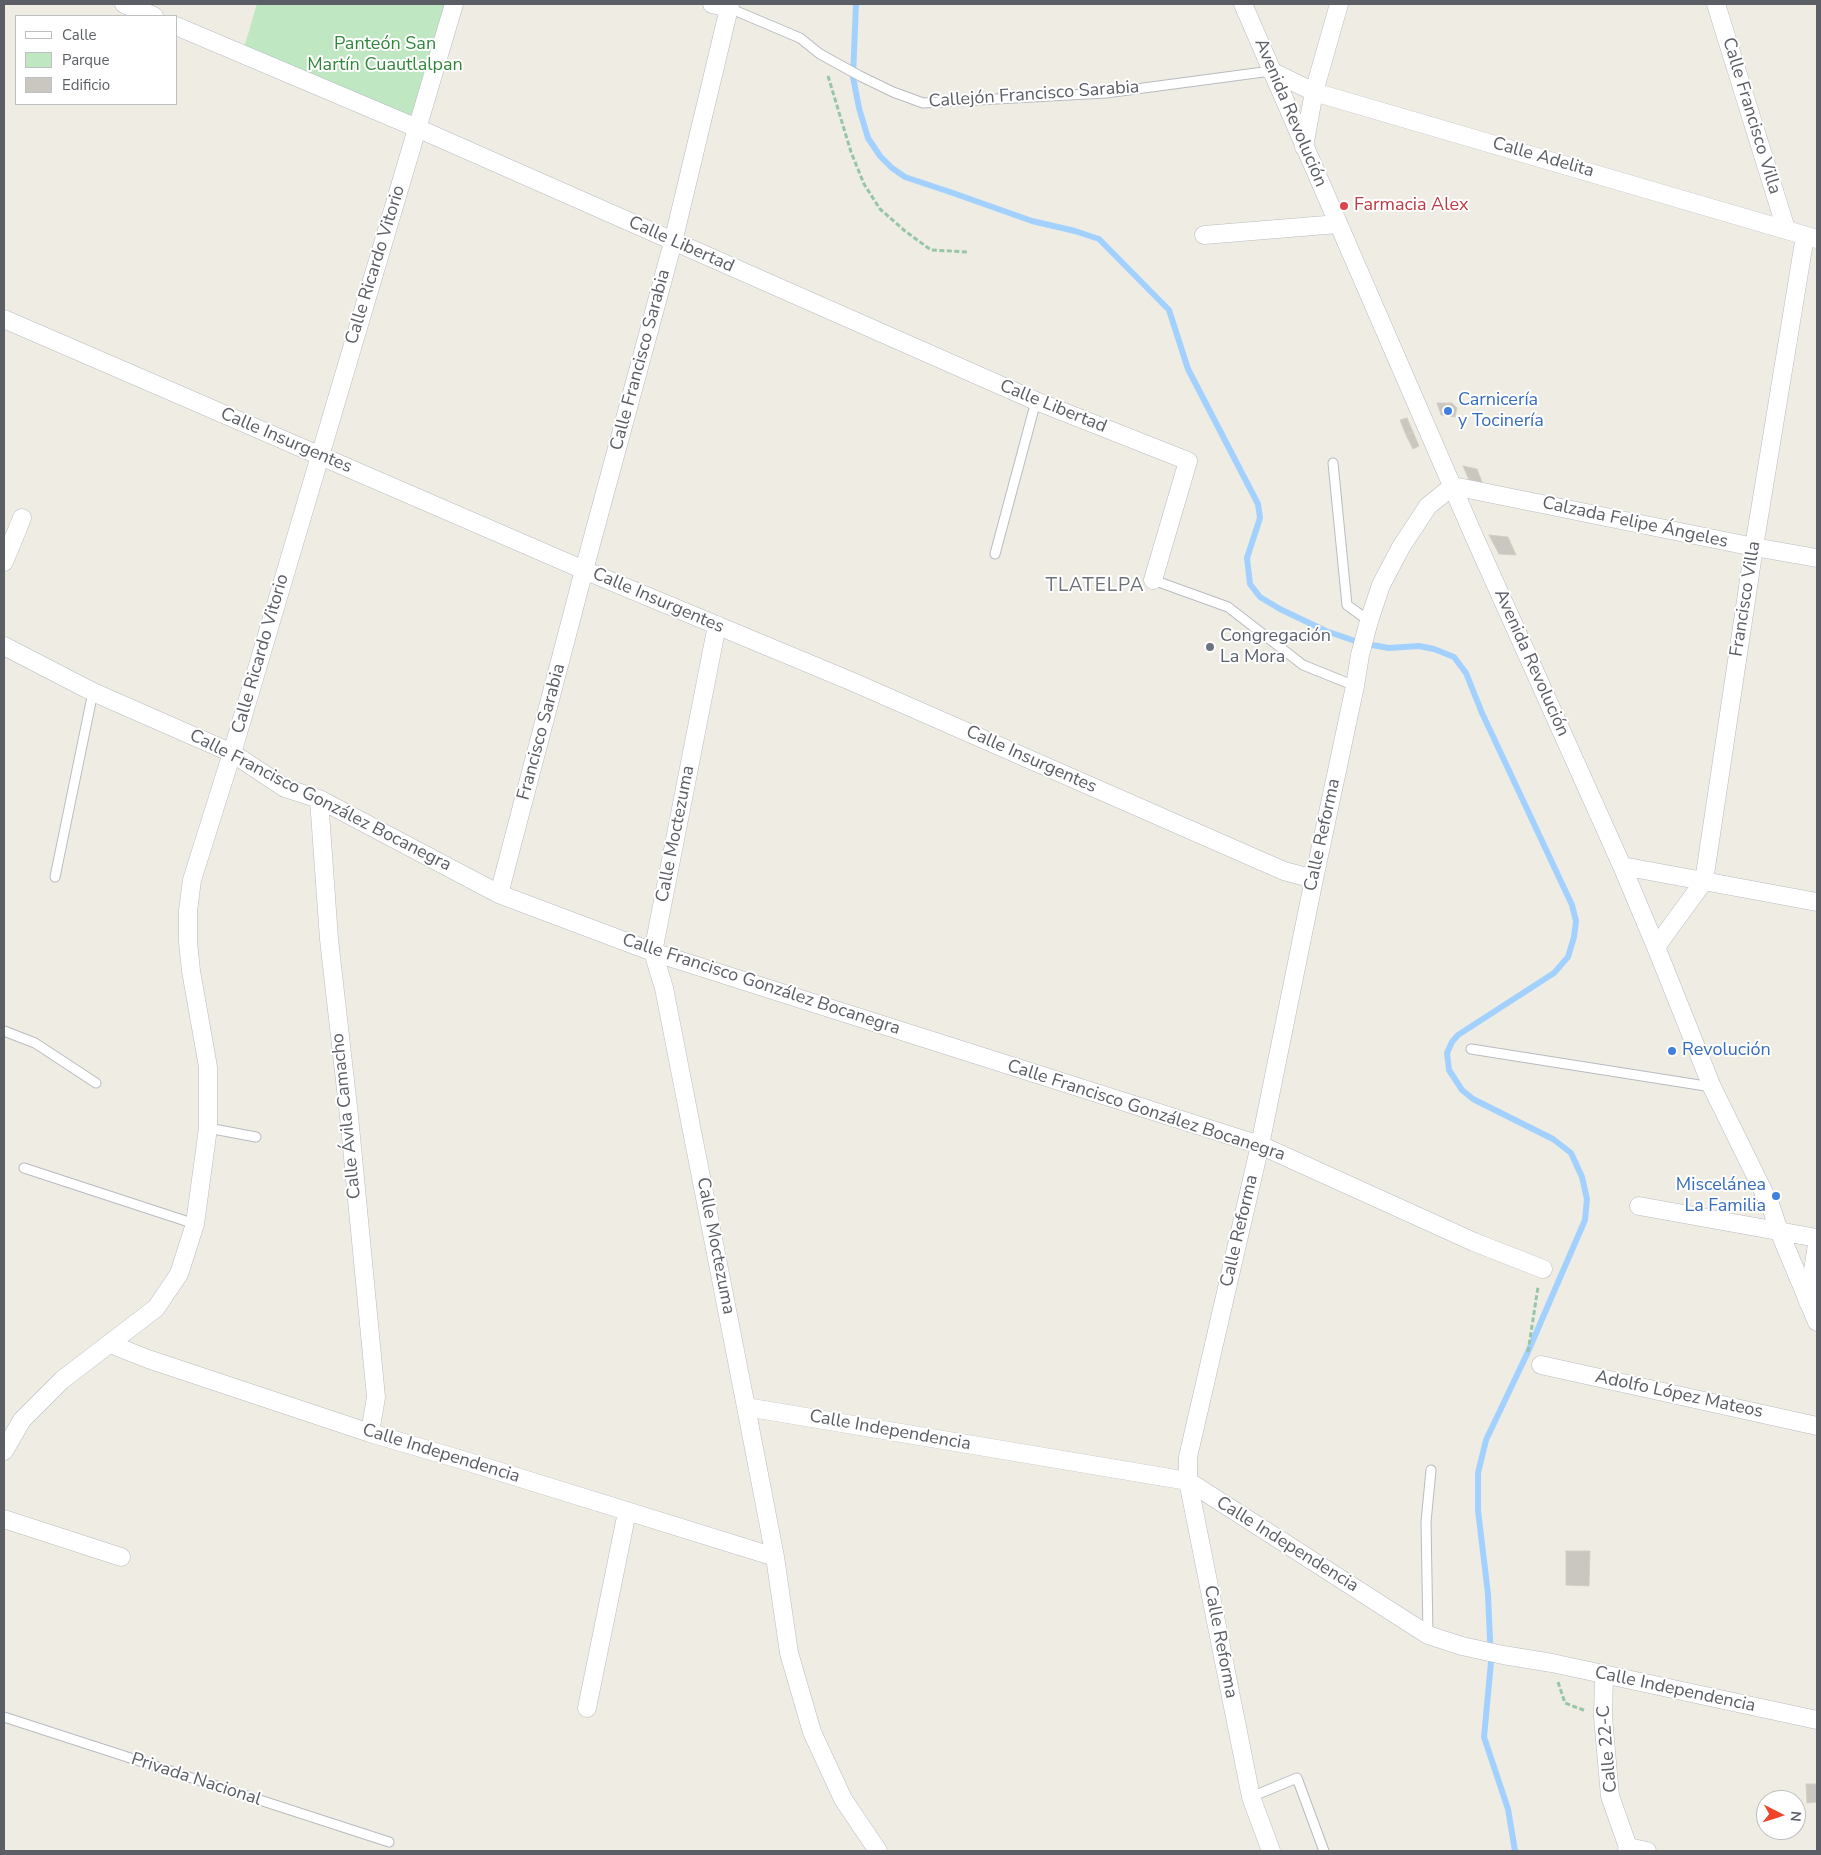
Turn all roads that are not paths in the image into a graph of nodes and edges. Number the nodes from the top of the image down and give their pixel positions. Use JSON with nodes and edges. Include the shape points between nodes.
{"nodes":[{"id":1,"x":124,"y":4,"type":"edge"},
{"id":2,"x":454,"y":4,"type":"edge"},
{"id":3,"x":1242,"y":4,"type":"edge"},
{"id":4,"x":1339,"y":4,"type":"edge"},
{"id":5,"x":1716,"y":4,"type":"edge"},
{"id":6,"x":724,"y":5,"type":"edge"},
{"id":7,"x":152,"y":15,"type":"edge"},
{"id":8,"x":178,"y":27,"type":"edge"},
{"id":9,"x":1271,"y":72,"type":"junction"},
{"id":10,"x":1314,"y":92,"type":"junction"},
{"id":11,"x":416,"y":128,"type":"junction"},
{"id":12,"x":1304,"y":147,"type":"junction"},
{"id":13,"x":1338,"y":224,"type":"junction"},
{"id":14,"x":1786,"y":229,"type":"junction"},
{"id":15,"x":1204,"y":236,"type":"dead end"},
{"id":16,"x":1811,"y":238,"type":"edge"},
{"id":17,"x":673,"y":242,"type":"junction"},
{"id":18,"x":4,"y":319,"type":"edge"},
{"id":19,"x":1036,"y":401,"type":"junction"},
{"id":20,"x":319,"y":456,"type":"junction"},
{"id":21,"x":1333,"y":463,"type":"dead end"},
{"id":22,"x":1453,"y":486,"type":"junction"},
{"id":23,"x":22,"y":518,"type":"dead end"},
{"id":24,"x":1754,"y":547,"type":"junction"},
{"id":25,"x":995,"y":554,"type":"dead end"},
{"id":26,"x":1817,"y":558,"type":"edge"},
{"id":27,"x":4,"y":562,"type":"edge"},
{"id":28,"x":584,"y":570,"type":"junction"},
{"id":29,"x":1153,"y":580,"type":"joint"},
{"id":30,"x":1369,"y":621,"type":"junction"},
{"id":31,"x":717,"y":625,"type":"junction"},
{"id":32,"x":4,"y":646,"type":"edge"},
{"id":33,"x":1356,"y":686,"type":"junction"},
{"id":34,"x":93,"y":692,"type":"junction"},
{"id":35,"x":232,"y":753,"type":"junction"},
{"id":36,"x":319,"y":799,"type":"junction"},
{"id":37,"x":1622,"y":866,"type":"junction"},
{"id":38,"x":55,"y":876,"type":"dead end"},
{"id":39,"x":1314,"y":879,"type":"junction"},
{"id":40,"x":1704,"y":881,"type":"junction"},
{"id":41,"x":500,"y":894,"type":"junction"},
{"id":42,"x":1817,"y":902,"type":"edge"},
{"id":43,"x":1656,"y":947,"type":"junction"},
{"id":44,"x":653,"y":952,"type":"junction"},
{"id":45,"x":4,"y":1031,"type":"edge"},
{"id":46,"x":1471,"y":1049,"type":"dead end"},
{"id":47,"x":96,"y":1083,"type":"dead end"},
{"id":48,"x":1712,"y":1087,"type":"junction"},
{"id":49,"x":208,"y":1128,"type":"junction"},
{"id":50,"x":256,"y":1137,"type":"dead end"},
{"id":51,"x":1260,"y":1145,"type":"junction"},
{"id":52,"x":24,"y":1168,"type":"dead end"},
{"id":53,"x":1639,"y":1206,"type":"dead end"},
{"id":54,"x":195,"y":1224,"type":"junction"},
{"id":55,"x":1779,"y":1231,"type":"junction"},
{"id":56,"x":1817,"y":1238,"type":"edge"},
{"id":57,"x":1817,"y":1245,"type":"edge"},
{"id":58,"x":1543,"y":1269,"type":"road end"},
{"id":59,"x":1808,"y":1302,"type":"junction"},
{"id":60,"x":1817,"y":1322,"type":"edge"},
{"id":61,"x":110,"y":1344,"type":"junction"},
{"id":62,"x":1541,"y":1365,"type":"road end"},
{"id":63,"x":746,"y":1407,"type":"junction"},
{"id":64,"x":1817,"y":1426,"type":"edge"},
{"id":65,"x":370,"y":1433,"type":"junction"},
{"id":66,"x":4,"y":1451,"type":"edge"},
{"id":67,"x":1431,"y":1470,"type":"dead end"},
{"id":68,"x":1188,"y":1481,"type":"junction"},
{"id":69,"x":627,"y":1512,"type":"junction"},
{"id":70,"x":4,"y":1519,"type":"edge"},
{"id":71,"x":121,"y":1557,"type":"dead end"},
{"id":72,"x":775,"y":1557,"type":"junction"},
{"id":73,"x":1428,"y":1634,"type":"junction"},
{"id":74,"x":1604,"y":1675,"type":"junction"},
{"id":75,"x":587,"y":1708,"type":"dead end"},
{"id":76,"x":4,"y":1717,"type":"edge"},
{"id":77,"x":1817,"y":1720,"type":"edge"},
{"id":78,"x":1251,"y":1797,"type":"junction"},
{"id":79,"x":389,"y":1842,"type":"dead end"},
{"id":80,"x":1628,"y":1849,"type":"edge"},
{"id":81,"x":878,"y":1851,"type":"edge"},
{"id":82,"x":1272,"y":1851,"type":"edge"},
{"id":83,"x":1324,"y":1851,"type":"edge"},
{"id":84,"x":1647,"y":1851,"type":"edge"}],
"edges":[{"from":1,"to":7,"type":"street"},
{"from":2,"to":11,"type":"street","name":"Calle Ricardo Vitorio"},
{"from":3,"to":9,"type":"street","name":"Avenida Revolución"},
{"from":4,"to":10,"type":"street"},
{"from":5,"to":14,"type":"street","name":"Calle Francisco Villa"},
{"from":6,"to":9,"type":"lane","name":"Callejón Francisco Sarabia","via":[[800,38],[820,54],[860,76],[923,103],[1106,93]]},
{"from":6,"to":17,"type":"street","name":"Calle Francisco Sarabia"},
{"from":8,"to":11,"type":"street","name":"Calle Libertad"},
{"from":9,"to":10,"type":"street","name":"Calle Adelita"},
{"from":9,"to":12,"type":"street","name":"Avenida Revolución"},
{"from":10,"to":12,"type":"street"},
{"from":10,"to":14,"type":"street","name":"Calle Adelita"},
{"from":11,"to":17,"type":"street","name":"Calle Libertad"},
{"from":11,"to":20,"type":"street","name":"Calle Ricardo Vitorio"},
{"from":12,"to":13,"type":"street","name":"Avenida Revolución"},
{"from":13,"to":15,"type":"street"},
{"from":13,"to":22,"type":"street","name":"Avenida Revolución"},
{"from":14,"to":16,"type":"street","name":"Calle Adelita"},
{"from":16,"to":24,"type":"street","name":"Francisco Villa"},
{"from":17,"to":19,"type":"street","name":"Calle Libertad"},
{"from":17,"to":28,"type":"street","name":"Calle Francisco Sarabia"},
{"from":18,"to":20,"type":"street","name":"Calle Insurgentes"},
{"from":19,"to":25,"type":"lane"},
{"from":19,"to":29,"type":"street","name":"Calle Libertad","via":[[1188,461]]},
{"from":20,"to":28,"type":"street","name":"Calle Insurgentes"},
{"from":20,"to":35,"type":"street","name":"Calle Ricardo Vitorio"},
{"from":21,"to":30,"type":"lane","via":[[1347,605]]},
{"from":22,"to":24,"type":"street","name":"Calzada Felipe Ángeles"},
{"from":22,"to":30,"type":"street","name":"Calle Reforma","via":[[1428,506],[1401,547],[1381,585]]},
{"from":22,"to":37,"type":"street","name":"Avenida Revolución"},
{"from":23,"to":27,"type":"street"},
{"from":24,"to":26,"type":"street","name":"Calzada Felipe Ángeles"},
{"from":24,"to":40,"type":"street","name":"Francisco Villa"},
{"from":28,"to":31,"type":"street","name":"Calle Insurgentes"},
{"from":28,"to":41,"type":"street","name":"Francisco Sarabia"},
{"from":29,"to":33,"type":"lane","via":[[1228,607],[1303,665]]},
{"from":30,"to":33,"type":"street","name":"Calle Reforma"},
{"from":31,"to":39,"type":"street","name":"Calle Insurgentes","via":[[1284,871]]},
{"from":31,"to":44,"type":"street","name":"Calle Moctezuma"},
{"from":32,"to":34,"type":"street","name":"Calle Francisco González Bocanegra"},
{"from":33,"to":39,"type":"street","name":"Calle Reforma"},
{"from":34,"to":35,"type":"street","name":"Calle Francisco González Bocanegra"},
{"from":34,"to":38,"type":"lane"},
{"from":35,"to":36,"type":"street","name":"Calle Francisco González Bocanegra","via":[[286,788]]},
{"from":35,"to":49,"type":"street","name":"Calle Ricardo Vitorio","via":[[192,880],[188,911],[191,971],[208,1067]]},
{"from":36,"to":41,"type":"street","name":"Calle Francisco González Bocanegra"},
{"from":36,"to":65,"type":"street","name":"Calle Ávila Camacho","via":[[329,939],[376,1397]]},
{"from":37,"to":40,"type":"street"},
{"from":37,"to":43,"type":"street","name":"Avenida Revolución"},
{"from":39,"to":51,"type":"street","name":"Calle Reforma"},
{"from":40,"to":42,"type":"street"},
{"from":40,"to":43,"type":"street","name":"Francisco Villa"},
{"from":41,"to":44,"type":"street","name":"Calle Francisco González Bocanegra"},
{"from":43,"to":48,"type":"street","name":"Avenida Revolución"},
{"from":44,"to":51,"type":"street","name":"Calle Francisco González Bocanegra"},
{"from":44,"to":63,"type":"street","name":"Calle Moctezuma","via":[[666,998]]},
{"from":45,"to":47,"type":"lane","via":[[35,1043]]},
{"from":46,"to":48,"type":"lane"},
{"from":48,"to":55,"type":"street","name":"Avenida Revolución","via":[[1771,1207]]},
{"from":49,"to":50,"type":"lane"},
{"from":49,"to":54,"type":"street","name":"Calle Ricardo Vitorio"},
{"from":51,"to":58,"type":"street","name":"Calle Francisco González Bocanegra","via":[[1474,1242]]},
{"from":51,"to":68,"type":"street","name":"Calle Reforma","via":[[1188,1457]]},
{"from":52,"to":54,"type":"lane"},
{"from":53,"to":55,"type":"street"},
{"from":54,"to":61,"type":"street","name":"Calle Ricardo Vitorio","via":[[179,1274],[156,1308]]},
{"from":55,"to":56,"type":"street"},
{"from":55,"to":59,"type":"street","name":"Avenida Revolución"},
{"from":57,"to":59,"type":"street"},
{"from":59,"to":60,"type":"street","name":"Avenida Revolución"},
{"from":61,"to":65,"type":"street","name":"Calle Independencia"},
{"from":61,"to":66,"type":"street","name":"Calle Ricardo Vitorio","via":[[62,1380],[22,1420]]},
{"from":62,"to":64,"type":"street","name":"Adolfo López Mateos"},
{"from":63,"to":68,"type":"street","name":"Calle Independencia"},
{"from":63,"to":72,"type":"street","name":"Calle Moctezuma"},
{"from":65,"to":69,"type":"street","name":"Calle Independencia"},
{"from":67,"to":73,"type":"lane","via":[[1426,1522]]},
{"from":68,"to":73,"type":"street","name":"Calle Independencia"},
{"from":68,"to":78,"type":"street","name":"Calle Reforma"},
{"from":69,"to":72,"type":"street","name":"Calle Independencia"},
{"from":69,"to":75,"type":"street"},
{"from":70,"to":71,"type":"street"},
{"from":72,"to":81,"type":"street","name":"Calle Moctezuma","via":[[789,1653],[812,1732],[843,1799]]},
{"from":73,"to":74,"type":"street","name":"Calle Independencia","via":[[1462,1646]]},
{"from":74,"to":77,"type":"street","name":"Calle Independencia"},
{"from":74,"to":80,"type":"street","name":"Calle 22-C","via":[[1603,1717],[1610,1796]]},
{"from":76,"to":79,"type":"lane","name":"Privada Nacional"},
{"from":78,"to":82,"type":"street","name":"Calle Reforma"},
{"from":78,"to":83,"type":"lane","via":[[1297,1778]]},
{"from":80,"to":84,"type":"street"}]}
